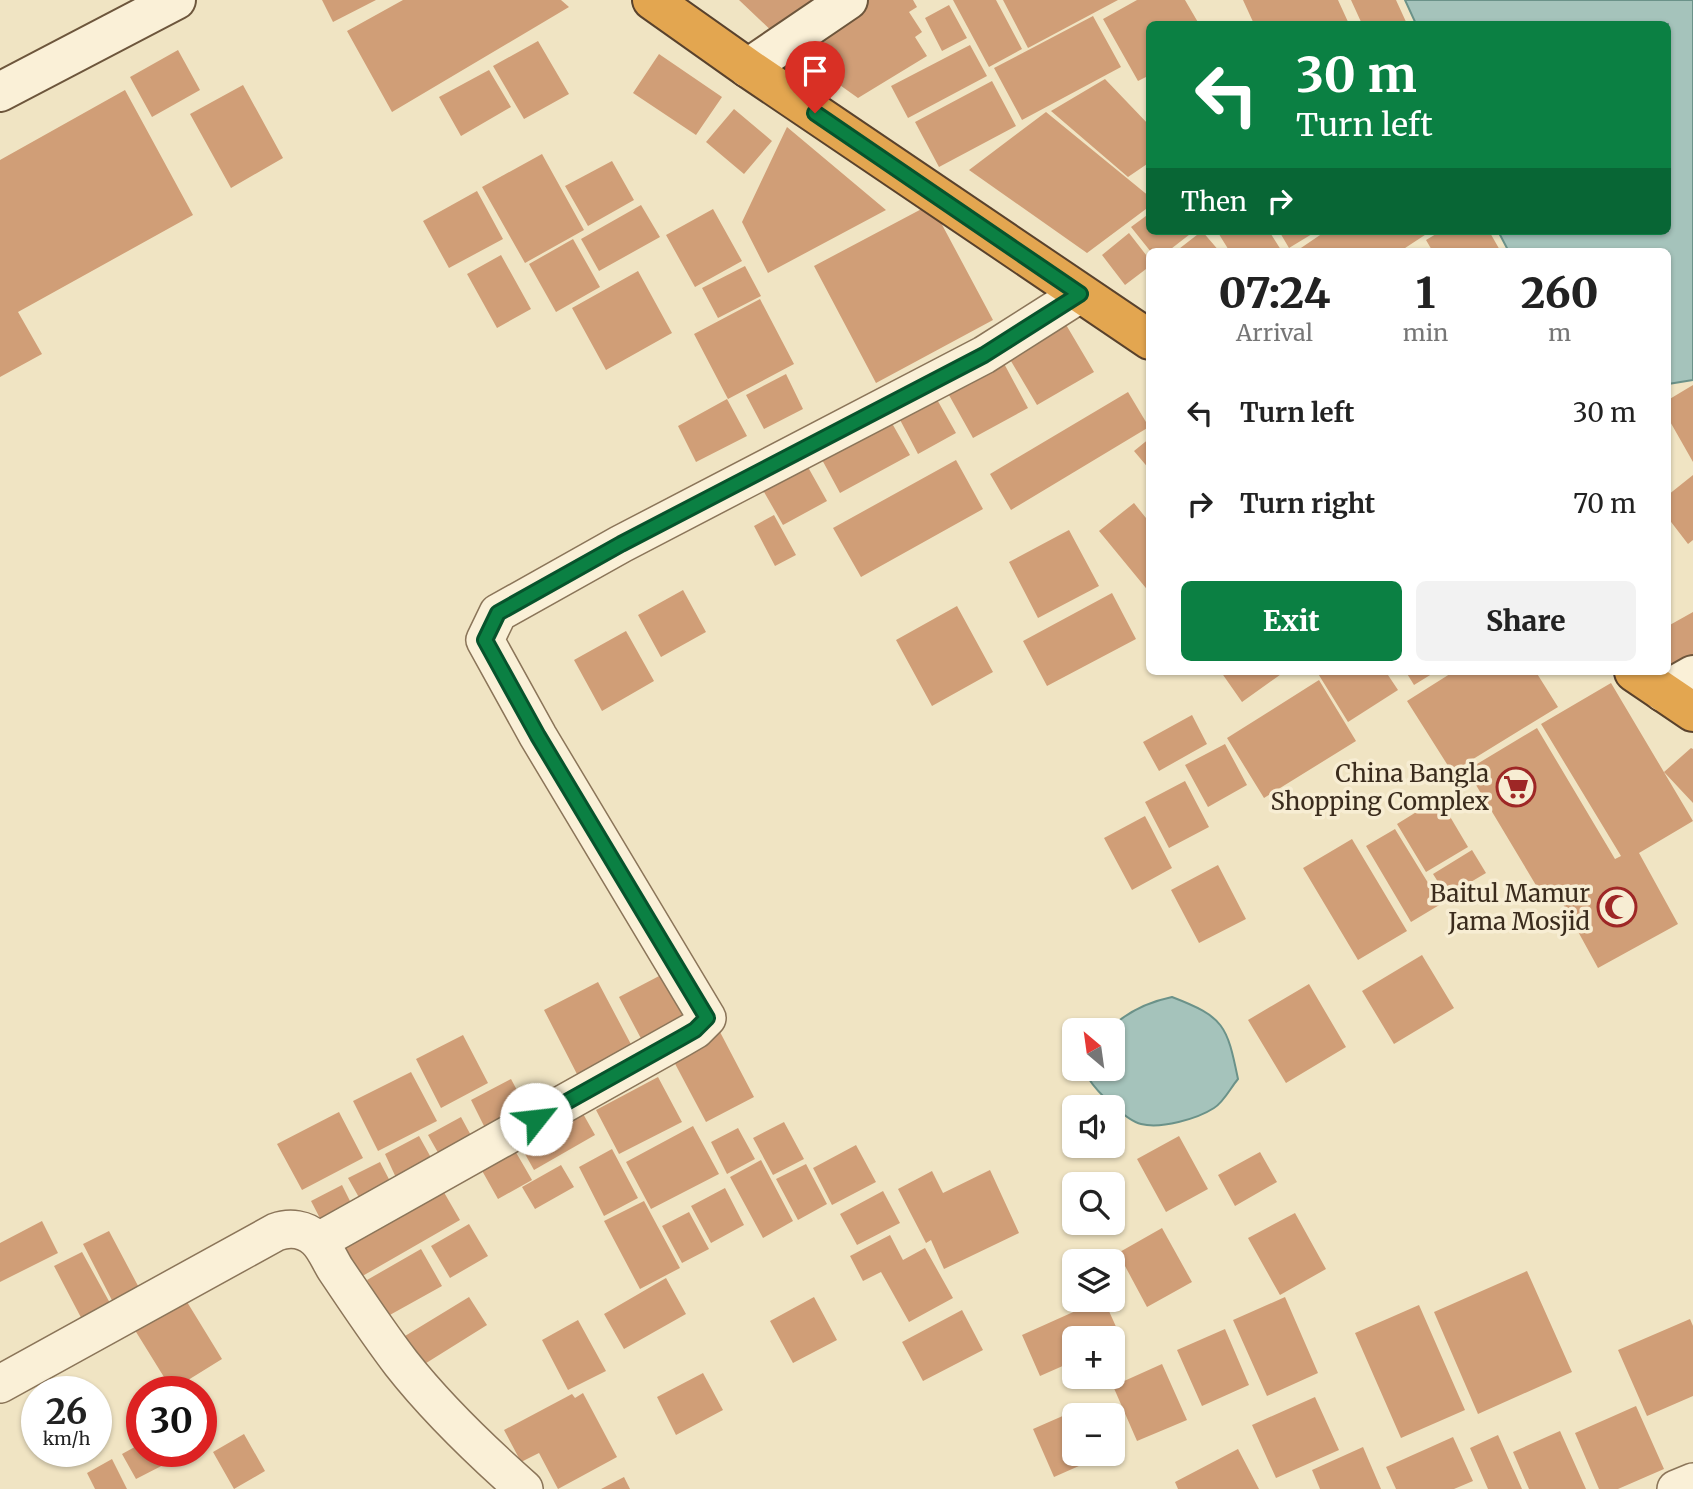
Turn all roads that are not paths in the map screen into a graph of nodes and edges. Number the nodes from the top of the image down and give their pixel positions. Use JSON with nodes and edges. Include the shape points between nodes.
{"nodes":[{"id":1,"x":176,"y":0,"type":"edge"},
{"id":2,"x":652,"y":0,"type":"edge"},
{"id":3,"x":848,"y":0,"type":"edge"},
{"id":4,"x":748,"y":68,"type":"junction"},
{"id":5,"x":0,"y":92,"type":"edge"},
{"id":6,"x":1080,"y":294,"type":"junction"},
{"id":7,"x":1146,"y":338,"type":"edge"},
{"id":8,"x":319,"y":1241,"type":"junction"},
{"id":9,"x":0,"y":1384,"type":"edge"},
{"id":10,"x":1693,"y":1482,"type":"edge"},
{"id":11,"x":524,"y":1489,"type":"edge"},
{"id":12,"x":1676,"y":1489,"type":"edge"}],
"edges":[{"from":1,"to":5,"type":"street"},
{"from":2,"to":4,"type":"highway"},
{"from":3,"to":4,"type":"street"},
{"from":4,"to":6,"type":"highway"},
{"from":6,"to":7,"type":"highway"},
{"from":6,"to":8,"type":"street","via":[[984,355],[498,613],[485,640],[707,1018],[695,1030]]},
{"from":8,"to":9,"type":"street","via":[[302,1231],[276,1232]]},
{"from":8,"to":11,"type":"street","via":[[401,1363],[474,1444]]},
{"from":10,"to":12,"type":"street"}]}
